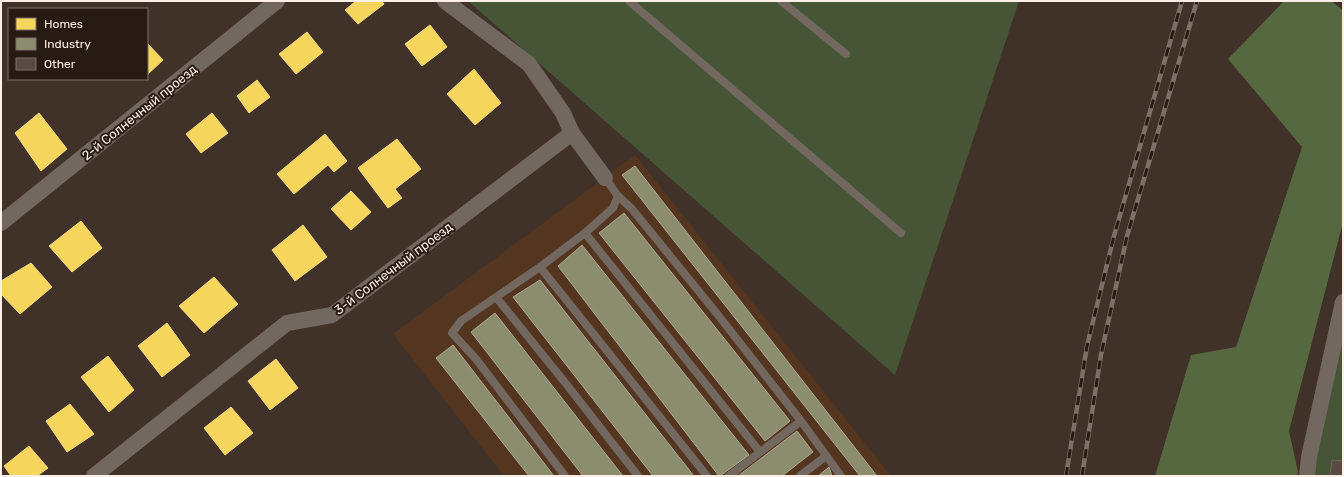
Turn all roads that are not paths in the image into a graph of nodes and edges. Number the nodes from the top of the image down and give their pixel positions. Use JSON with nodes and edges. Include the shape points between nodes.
{"nodes":[{"id":1,"x":277,"y":1,"type":"edge"},
{"id":2,"x":446,"y":1,"type":"edge"},
{"id":3,"x":629,"y":1,"type":"edge"},
{"id":4,"x":781,"y":1,"type":"edge"},
{"id":5,"x":846,"y":54,"type":"dead end"},
{"id":6,"x":572,"y":133,"type":"junction"},
{"id":7,"x":605,"y":178,"type":"joint"},
{"id":8,"x":618,"y":196,"type":"junction"},
{"id":9,"x":1,"y":223,"type":"edge"},
{"id":10,"x":584,"y":233,"type":"junction"},
{"id":11,"x":901,"y":233,"type":"dead end"},
{"id":12,"x":540,"y":267,"type":"junction"},
{"id":13,"x":496,"y":297,"type":"junction"},
{"id":14,"x":1343,"y":302,"type":"edge"},
{"id":15,"x":801,"y":421,"type":"junction"},
{"id":16,"x":760,"y":452,"type":"junction"},
{"id":17,"x":826,"y":456,"type":"junction"},
{"id":18,"x":94,"y":476,"type":"edge"},
{"id":19,"x":565,"y":476,"type":"edge"},
{"id":20,"x":638,"y":476,"type":"edge"},
{"id":21,"x":707,"y":476,"type":"edge"},
{"id":22,"x":729,"y":476,"type":"edge"},
{"id":23,"x":800,"y":476,"type":"edge"},
{"id":24,"x":841,"y":476,"type":"edge"},
{"id":25,"x":1307,"y":476,"type":"edge"}],
"edges":[{"from":1,"to":9,"type":"street","name":"2-й Солнечный проезд"},
{"from":2,"to":6,"type":"street","via":[[528,64],[563,114]]},
{"from":3,"to":11,"type":"lane"},
{"from":4,"to":5,"type":"lane"},
{"from":6,"to":7,"type":"street"},
{"from":6,"to":18,"type":"street","name":"3-й Солнечный проезд","via":[[332,315],[287,323]]},
{"from":7,"to":8,"type":"lane"},
{"from":8,"to":10,"type":"lane","via":[[613,208]]},
{"from":8,"to":15,"type":"lane","via":[[632,208]]},
{"from":10,"to":12,"type":"lane"},
{"from":10,"to":16,"type":"lane"},
{"from":12,"to":13,"type":"lane"},
{"from":12,"to":21,"type":"lane"},
{"from":13,"to":19,"type":"lane","via":[[461,321],[452,333],[476,359]]},
{"from":13,"to":20,"type":"lane"},
{"from":14,"to":25,"type":"street"},
{"from":15,"to":16,"type":"lane"},
{"from":15,"to":17,"type":"lane"},
{"from":16,"to":22,"type":"lane"},
{"from":17,"to":23,"type":"lane"},
{"from":17,"to":24,"type":"lane"}]}
